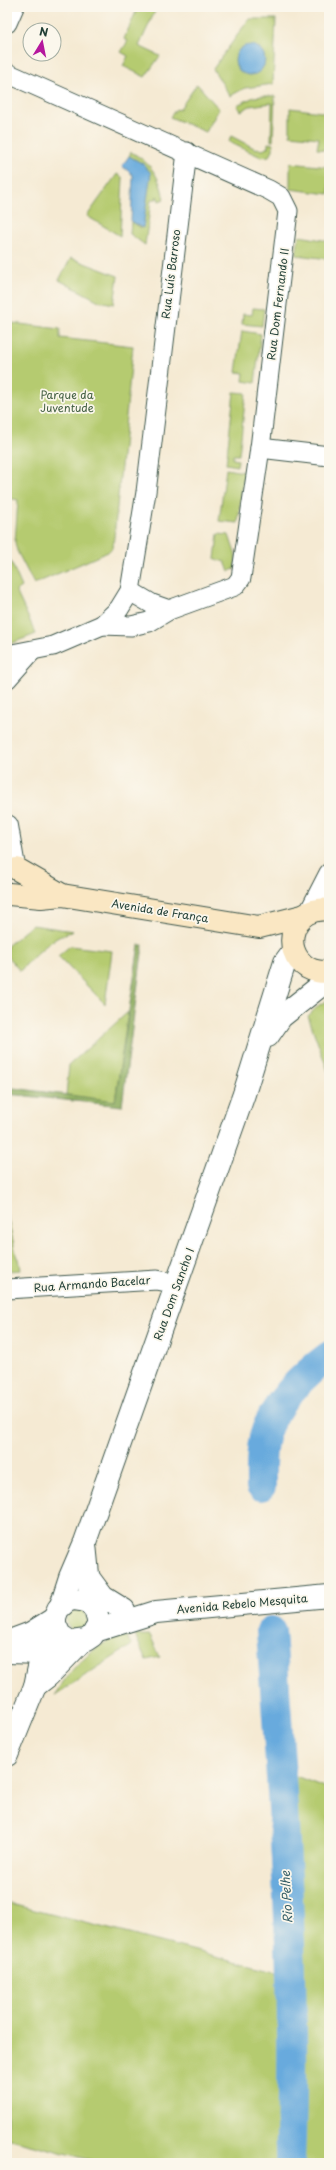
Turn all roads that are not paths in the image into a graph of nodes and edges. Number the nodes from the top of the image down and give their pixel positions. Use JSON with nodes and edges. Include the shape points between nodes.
{"nodes":[{"id":1,"x":14,"y":7,"type":"edge"},
{"id":2,"x":7,"y":23,"type":"edge"},
{"id":3,"x":7,"y":73,"type":"edge"},
{"id":4,"x":187,"y":152,"type":"junction"},
{"id":5,"x":260,"y":448,"type":"junction"},
{"id":6,"x":329,"y":456,"type":"edge"},
{"id":7,"x":251,"y":516,"type":"joint"},
{"id":8,"x":130,"y":591,"type":"junction"},
{"id":9,"x":168,"y":610,"type":"junction"},
{"id":10,"x":102,"y":625,"type":"junction"},
{"id":11,"x":31,"y":652,"type":"junction"},
{"id":12,"x":7,"y":655,"type":"edge"},
{"id":13,"x":7,"y":679,"type":"edge"},
{"id":14,"x":7,"y":826,"type":"edge"},
{"id":15,"x":12,"y":862,"type":"edge"},
{"id":16,"x":329,"y":873,"type":"edge"},
{"id":17,"x":8,"y":895,"type":"edge"},
{"id":18,"x":62,"y":895,"type":"junction"},
{"id":19,"x":314,"y":913,"type":"edge"},
{"id":20,"x":258,"y":927,"type":"junction"},
{"id":21,"x":293,"y":951,"type":"junction"},
{"id":22,"x":329,"y":971,"type":"edge"},
{"id":23,"x":329,"y":979,"type":"edge"},
{"id":24,"x":261,"y":1045,"type":"junction"},
{"id":25,"x":177,"y":1284,"type":"junction"},
{"id":26,"x":7,"y":1289,"type":"edge"},
{"id":27,"x":85,"y":1542,"type":"junction"},
{"id":28,"x":89,"y":1577,"type":"junction"},
{"id":29,"x":329,"y":1596,"type":"edge"},
{"id":30,"x":91,"y":1605,"type":"junction"},
{"id":31,"x":124,"y":1610,"type":"junction"},
{"id":32,"x":58,"y":1611,"type":"junction"},
{"id":33,"x":156,"y":1612,"type":"junction"},
{"id":34,"x":82,"y":1638,"type":"junction"},
{"id":35,"x":7,"y":1642,"type":"edge"},
{"id":36,"x":7,"y":1652,"type":"edge"},
{"id":37,"x":42,"y":1653,"type":"junction"},
{"id":38,"x":35,"y":1686,"type":"junction"},
{"id":39,"x":7,"y":1755,"type":"edge"}],
"edges":[{"from":1,"to":2,"type":"street"},
{"from":3,"to":4,"type":"street"},
{"from":4,"to":5,"type":"street","name":"Rua Dom Fernando II","via":[[281,197],[288,211]]},
{"from":4,"to":8,"type":"street","name":"Rua Luís Barroso","via":[[146,492]]},
{"from":5,"to":6,"type":"street"},
{"from":5,"to":7,"type":"street","name":"Rua Dom Fernando II"},
{"from":7,"to":9,"type":"street","name":"Rua Luís Barroso","via":[[239,582],[235,586]]},
{"from":8,"to":9,"type":"street"},
{"from":8,"to":10,"type":"street","name":"Rua Luís Barroso","via":[[119,608]]},
{"from":9,"to":10,"type":"street","name":"Rua Luís Barroso","via":[[159,617],[137,624]]},
{"from":10,"to":11,"type":"street","name":"Rua Luís Barroso","via":[[53,646]]},
{"from":11,"to":12,"type":"street","name":"Rua Luís Barroso"},
{"from":11,"to":13,"type":"street"},
{"from":14,"to":15,"type":"street"},
{"from":15,"to":17,"type":"main road","via":[[17,883]]},
{"from":15,"to":18,"type":"main road","name":"Avenida de França"},
{"from":16,"to":19,"type":"street"},
{"from":17,"to":18,"type":"main road","name":"Avenida de França"},
{"from":18,"to":20,"type":"main road","name":"Avenida de França"},
{"from":19,"to":20,"type":"main road","name":"Avenida de França"},
{"from":19,"to":21,"type":"main road","via":[[298,922],[292,936]]},
{"from":20,"to":21,"type":"main road","name":"Avenida de França"},
{"from":21,"to":22,"type":"main road","name":"Avenida de França","via":[[300,963],[312,970]]},
{"from":21,"to":24,"type":"street","name":"Rua Dom Sancho I","via":[[285,962],[278,982]]},
{"from":23,"to":24,"type":"street","name":"Rua Dom Sancho I","via":[[281,1017]]},
{"from":24,"to":25,"type":"street","name":"Rua Dom Sancho I"},
{"from":25,"to":26,"type":"street","name":"Rua Armando Bacelar","via":[[157,1280]]},
{"from":25,"to":27,"type":"street","name":"Rua Dom Sancho I"},
{"from":27,"to":28,"type":"street","name":"Rua Dom Sancho I"},
{"from":27,"to":32,"type":"street","name":"Rua Dom Sancho I"},
{"from":28,"to":30,"type":"street","name":"Rua Dom Sancho I"},
{"from":28,"to":31,"type":"street","via":[[103,1597]]},
{"from":29,"to":33,"type":"street","name":"Avenida Rebelo Mesquita"},
{"from":30,"to":31,"type":"street","name":"Avenida Rebelo Mesquita"},
{"from":30,"to":32,"type":"street","via":[[86,1601],[73,1599]]},
{"from":30,"to":34,"type":"street","name":"Rua Dom Sancho I","via":[[98,1620]]},
{"from":31,"to":33,"type":"street","name":"Avenida Rebelo Mesquita"},
{"from":32,"to":34,"type":"street","via":[[55,1624],[60,1635]]},
{"from":32,"to":35,"type":"street","via":[[31,1633]]},
{"from":32,"to":37,"type":"street","name":"Rua Dom Sancho I"},
{"from":33,"to":34,"type":"street","name":"Avenida Rebelo Mesquita"},
{"from":34,"to":37,"type":"street","name":"Avenida Rebelo Mesquita"},
{"from":34,"to":38,"type":"street","name":"Rua Dom Sancho I","via":[[48,1676]]},
{"from":36,"to":37,"type":"street","name":"Avenida Rebelo Mesquita"},
{"from":37,"to":38,"type":"street","name":"Rua Dom Sancho I"},
{"from":38,"to":39,"type":"street","name":"Rua Dom Sancho I"}]}
